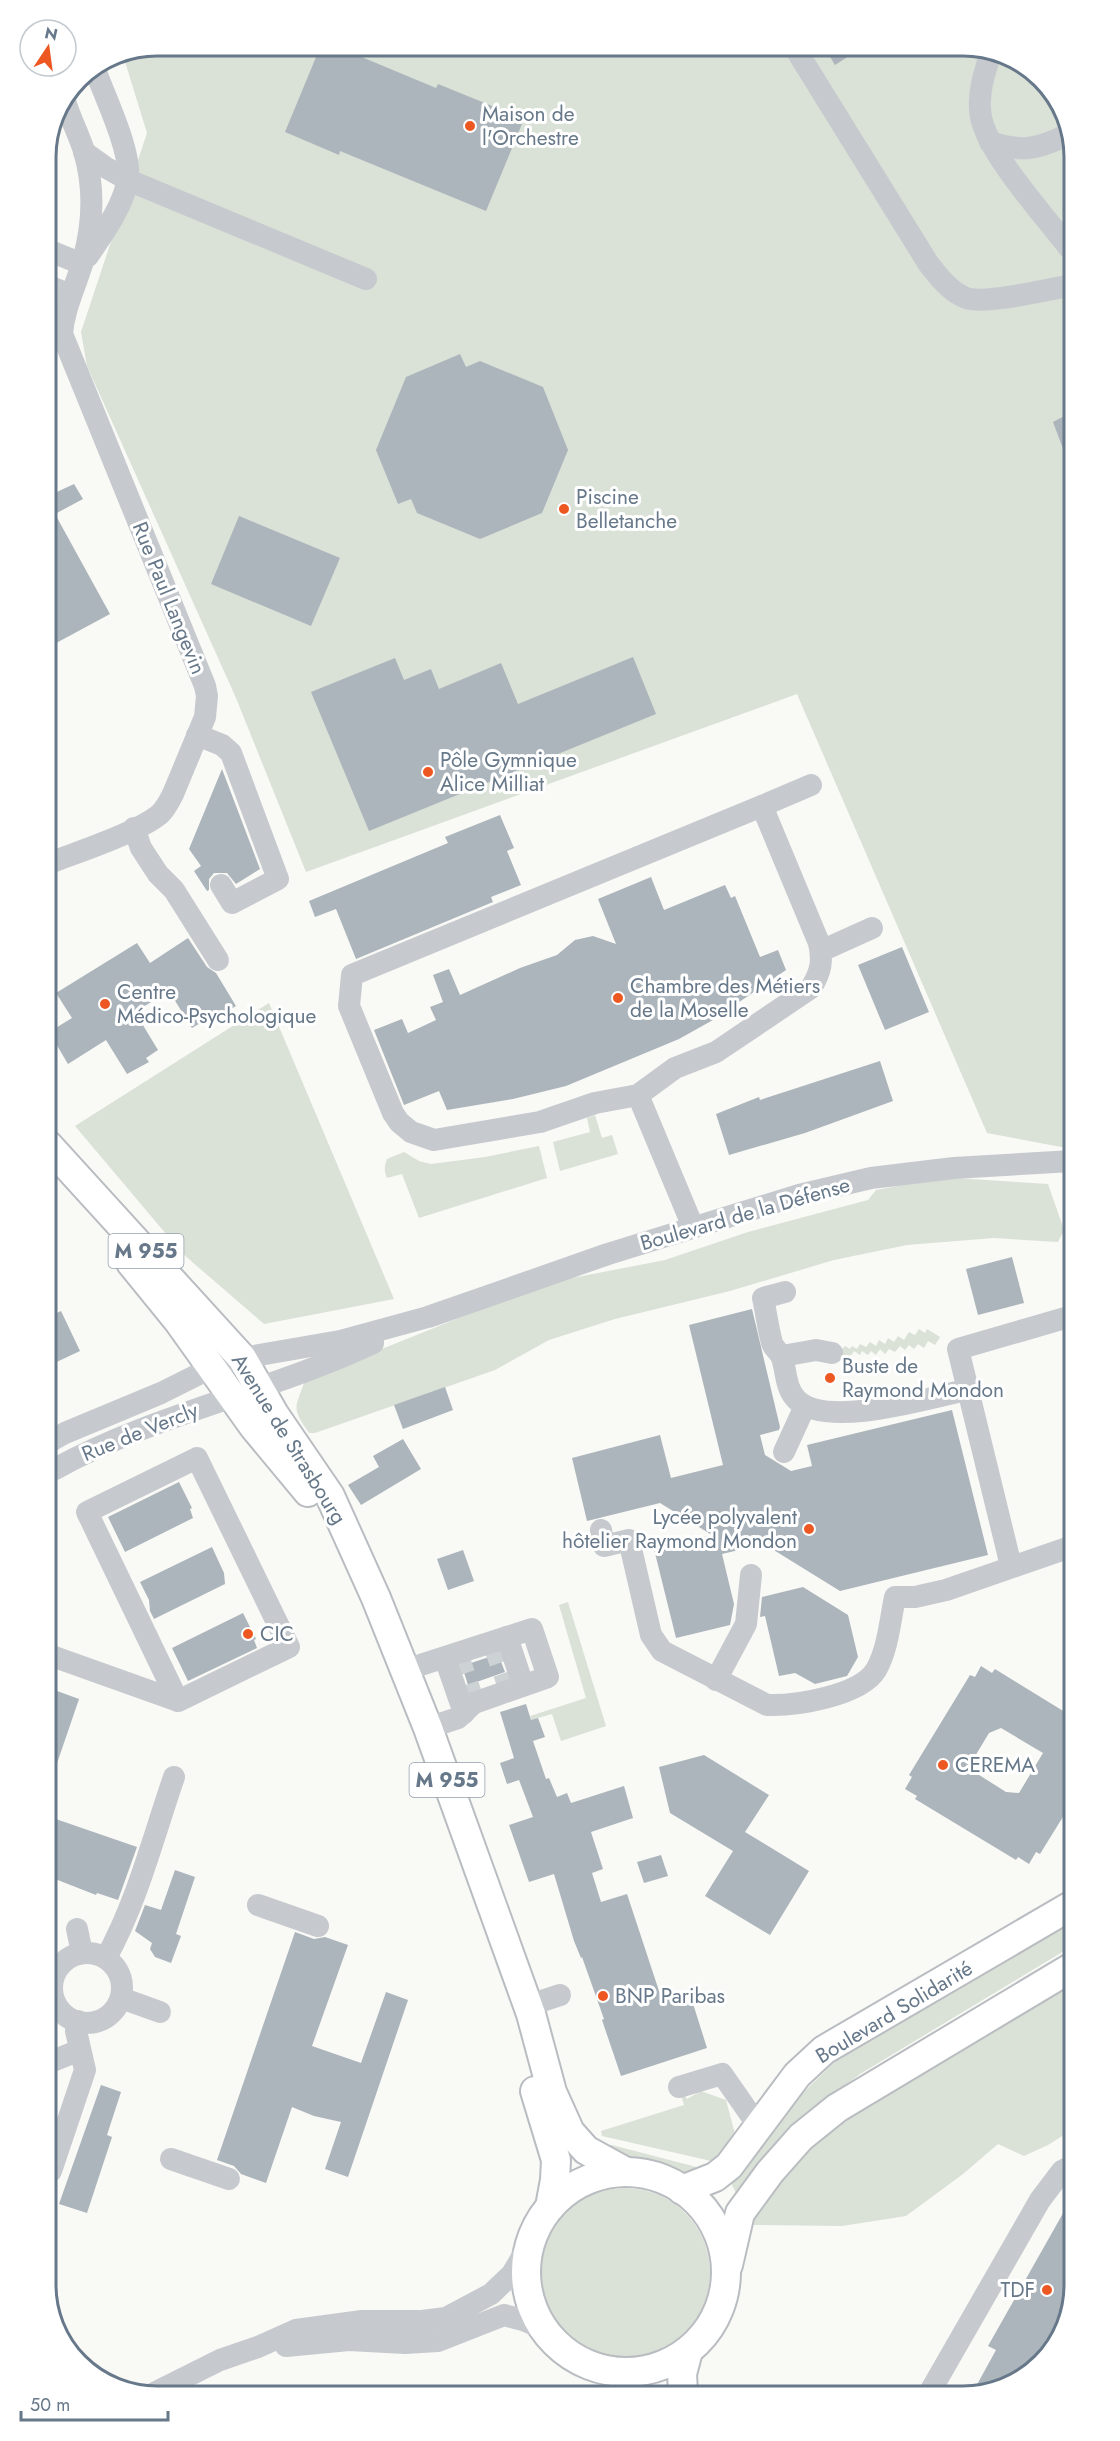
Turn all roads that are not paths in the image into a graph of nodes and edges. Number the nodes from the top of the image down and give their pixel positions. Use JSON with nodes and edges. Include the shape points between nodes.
{"nodes":[{"id":1,"x":800,"y":56,"type":"edge"},
{"id":2,"x":989,"y":59,"type":"edge"},
{"id":3,"x":97,"y":76,"type":"edge"},
{"id":4,"x":68,"y":109,"type":"edge"},
{"id":5,"x":1062,"y":137,"type":"edge"},
{"id":6,"x":990,"y":142,"type":"junction"},
{"id":7,"x":84,"y":152,"type":"junction"},
{"id":8,"x":128,"y":180,"type":"junction"},
{"id":9,"x":1064,"y":241,"type":"edge"},
{"id":10,"x":56,"y":253,"type":"edge"},
{"id":11,"x":82,"y":264,"type":"junction"},
{"id":12,"x":366,"y":279,"type":"dead end"},
{"id":13,"x":1064,"y":287,"type":"edge"},
{"id":14,"x":56,"y":290,"type":"edge"},
{"id":15,"x":70,"y":296,"type":"junction"},
{"id":16,"x":198,"y":735,"type":"junction"},
{"id":17,"x":811,"y":785,"type":"dead end"},
{"id":18,"x":762,"y":806,"type":"junction"},
{"id":19,"x":134,"y":828,"type":"junction"},
{"id":20,"x":56,"y":860,"type":"edge"},
{"id":21,"x":221,"y":885,"type":"dead end"},
{"id":22,"x":872,"y":928,"type":"dead end"},
{"id":23,"x":821,"y":951,"type":"junction"},
{"id":24,"x":218,"y":960,"type":"dead end"},
{"id":25,"x":638,"y":1095,"type":"junction"},
{"id":26,"x":56,"y":1156,"type":"edge"},
{"id":27,"x":1064,"y":1162,"type":"edge"},
{"id":28,"x":56,"y":1164,"type":"edge"},
{"id":29,"x":693,"y":1227,"type":"junction"},
{"id":30,"x":785,"y":1292,"type":"dead end"},
{"id":31,"x":428,"y":1317,"type":"junction"},
{"id":32,"x":1064,"y":1318,"type":"edge"},
{"id":33,"x":832,"y":1353,"type":"dead end"},
{"id":34,"x":782,"y":1356,"type":"junction"},
{"id":35,"x":242,"y":1358,"type":"junction"},
{"id":36,"x":213,"y":1367,"type":"junction"},
{"id":37,"x":260,"y":1388,"type":"junction"},
{"id":38,"x":966,"y":1390,"type":"junction"},
{"id":39,"x":232,"y":1397,"type":"junction"},
{"id":40,"x":805,"y":1406,"type":"junction"},
{"id":41,"x":56,"y":1439,"type":"edge"},
{"id":42,"x":784,"y":1452,"type":"dead end"},
{"id":43,"x":56,"y":1468,"type":"edge"},
{"id":44,"x":601,"y":1530,"type":"dead end"},
{"id":45,"x":355,"y":1549,"type":"junction"},
{"id":46,"x":1064,"y":1549,"type":"edge"},
{"id":47,"x":1011,"y":1566,"type":"junction"},
{"id":48,"x":751,"y":1575,"type":"dead end"},
{"id":49,"x":56,"y":1657,"type":"edge"},
{"id":50,"x":445,"y":1658,"type":"junction"},
{"id":51,"x":405,"y":1670,"type":"junction"},
{"id":52,"x":716,"y":1680,"type":"junction"},
{"id":53,"x":178,"y":1701,"type":"junction"},
{"id":54,"x":464,"y":1713,"type":"junction"},
{"id":55,"x":428,"y":1728,"type":"junction"},
{"id":56,"x":174,"y":1778,"type":"dead end"},
{"id":57,"x":258,"y":1905,"type":"dead end"},
{"id":58,"x":1064,"y":1910,"type":"edge"},
{"id":59,"x":318,"y":1926,"type":"dead end"},
{"id":60,"x":77,"y":1929,"type":"dead end"},
{"id":61,"x":82,"y":1953,"type":"junction"},
{"id":62,"x":106,"y":1958,"type":"junction"},
{"id":63,"x":56,"y":1971,"type":"edge"},
{"id":64,"x":1064,"y":1972,"type":"edge"},
{"id":65,"x":560,"y":1995,"type":"dead end"},
{"id":66,"x":121,"y":1998,"type":"junction"},
{"id":67,"x":56,"y":2008,"type":"edge"},
{"id":68,"x":529,"y":2010,"type":"junction"},
{"id":69,"x":160,"y":2013,"type":"dead end"},
{"id":70,"x":78,"y":2021,"type":"junction"},
{"id":71,"x":80,"y":2050,"type":"junction"},
{"id":72,"x":56,"y":2060,"type":"edge"},
{"id":73,"x":679,"y":2087,"type":"dead end"},
{"id":74,"x":759,"y":2127,"type":"junction"},
{"id":75,"x":56,"y":2156,"type":"edge"},
{"id":76,"x":171,"y":2159,"type":"dead end"},
{"id":77,"x":1064,"y":2170,"type":"edge"},
{"id":78,"x":626,"y":2172,"type":"junction"},
{"id":79,"x":229,"y":2179,"type":"dead end"},
{"id":80,"x":682,"y":2190,"type":"junction"},
{"id":81,"x":549,"y":2207,"type":"junction"},
{"id":82,"x":529,"y":2245,"type":"junction"},
{"id":83,"x":726,"y":2273,"type":"junction"},
{"id":84,"x":544,"y":2329,"type":"junction"},
{"id":85,"x":258,"y":2347,"type":"junction"},
{"id":86,"x":688,"y":2351,"type":"junction"},
{"id":87,"x":610,"y":2370,"type":"junction"},
{"id":88,"x":170,"y":2385,"type":"edge"},
{"id":89,"x":633,"y":2386,"type":"edge"},
{"id":90,"x":683,"y":2386,"type":"edge"},
{"id":91,"x":933,"y":2386,"type":"edge"}],
"edges":[{"from":1,"to":13,"type":"street","via":[[928,263],[947,285],[966,298],[986,299]]},
{"from":2,"to":6,"type":"street","via":[[980,99],[981,117]]},
{"from":3,"to":8,"type":"street","name":"Rue Paul Langevin","via":[[129,161]]},
{"from":4,"to":7,"type":"street","name":"Rue Paul Langevin"},
{"from":5,"to":6,"type":"street","via":[[1033,149]]},
{"from":6,"to":9,"type":"street"},
{"from":7,"to":8,"type":"street"},
{"from":7,"to":11,"type":"street","name":"Rue Paul Langevin","via":[[93,197]]},
{"from":8,"to":11,"type":"street","name":"Rue Paul Langevin","via":[[120,203]]},
{"from":8,"to":12,"type":"street"},
{"from":10,"to":11,"type":"street"},
{"from":11,"to":15,"type":"street","name":"Rue Paul Langevin"},
{"from":14,"to":15,"type":"street"},
{"from":15,"to":16,"type":"street","name":"Rue Paul Langevin","via":[[62,334],[67,350],[205,686],[207,707]]},
{"from":16,"to":19,"type":"street","name":"Rue Paul Langevin","via":[[167,806]]},
{"from":16,"to":21,"type":"street","via":[[231,753],[278,879],[232,903]]},
{"from":17,"to":18,"type":"street"},
{"from":18,"to":23,"type":"street"},
{"from":18,"to":25,"type":"street","via":[[352,975],[349,1006],[393,1113],[399,1122],[422,1137],[434,1140],[540,1122],[595,1103]]},
{"from":19,"to":20,"type":"street","name":"Rue Paul Langevin"},
{"from":19,"to":24,"type":"street","via":[[141,848],[174,890]]},
{"from":22,"to":23,"type":"street"},
{"from":23,"to":25,"type":"street","via":[[819,975],[812,988],[716,1052],[675,1068]]},
{"from":25,"to":29,"type":"street"},
{"from":26,"to":35,"type":"main road","name":"Avenue de Strasbourg","number":"M 955"},
{"from":27,"to":29,"type":"street","name":"Boulevard de la Défense","via":[[954,1168],[872,1178]]},
{"from":28,"to":36,"type":"main road","name":"Avenue de Strasbourg","number":"M 955","via":[[62,1177]]},
{"from":29,"to":31,"type":"street","name":"Boulevard de la Défense"},
{"from":30,"to":34,"type":"street","via":[[763,1298],[773,1346]]},
{"from":31,"to":35,"type":"street","name":"Boulevard de la Défense","via":[[340,1341]]},
{"from":31,"to":37,"type":"street","name":"Boulevard de la Défense","via":[[348,1355]]},
{"from":32,"to":38,"type":"street","via":[[958,1350]]},
{"from":33,"to":34,"type":"street","via":[[816,1350]]},
{"from":34,"to":40,"type":"street","via":[[788,1387]]},
{"from":35,"to":36,"type":"street","name":"Rue de Vercly"},
{"from":35,"to":37,"type":"main road","name":"Avenue de Strasbourg","number":"M 955"},
{"from":36,"to":39,"type":"main road","name":"Avenue de Strasbourg","number":"M 955"},
{"from":36,"to":41,"type":"street","name":"Rue de Vercly"},
{"from":37,"to":39,"type":"street","name":"Rue de Vercly"},
{"from":37,"to":45,"type":"main road","name":"Avenue de Strasbourg","number":"M 955","via":[[330,1496]]},
{"from":38,"to":40,"type":"street","via":[[866,1412]]},
{"from":38,"to":47,"type":"street"},
{"from":39,"to":43,"type":"street","name":"Rue de Vercly","via":[[165,1420]]},
{"from":39,"to":45,"type":"main road","name":"Avenue de Strasbourg","number":"M 955"},
{"from":40,"to":42,"type":"street"},
{"from":44,"to":52,"type":"street","via":[[604,1546],[629,1540],[651,1635],[657,1645]]},
{"from":45,"to":51,"type":"main road","name":"Avenue de Strasbourg","number":"M 955"},
{"from":46,"to":47,"type":"street"},
{"from":47,"to":52,"type":"street","via":[[946,1590],[896,1598],[875,1671],[856,1687],[783,1706],[767,1705]]},
{"from":48,"to":52,"type":"street","via":[[746,1624]]},
{"from":49,"to":53,"type":"street"},
{"from":50,"to":51,"type":"street"},
{"from":50,"to":54,"type":"street"},
{"from":50,"to":54,"type":"street","via":[[532,1629],[548,1677],[474,1703]]},
{"from":51,"to":55,"type":"main road","name":"Avenue de Strasbourg","number":"M 955"},
{"from":53,"to":53,"type":"street","via":[[289,1647],[197,1458],[87,1512]]},
{"from":54,"to":55,"type":"street"},
{"from":55,"to":68,"type":"main road","name":"Avenue de Strasbourg","number":"M 955"},
{"from":56,"to":62,"type":"street","via":[[132,1900]]},
{"from":57,"to":59,"type":"street"},
{"from":58,"to":74,"type":"main road","name":"Boulevard Solidarité","via":[[824,2050],[797,2075]]},
{"from":60,"to":61,"type":"street"},
{"from":61,"to":62,"type":"street"},
{"from":61,"to":63,"type":"street"},
{"from":62,"to":66,"type":"street","via":[[117,1969],[122,1983]]},
{"from":64,"to":83,"type":"main road","via":[[837,2109],[801,2137],[740,2213]]},
{"from":65,"to":68,"type":"street"},
{"from":66,"to":69,"type":"street"},
{"from":66,"to":70,"type":"street","via":[[104,2019]]},
{"from":67,"to":70,"type":"street"},
{"from":68,"to":78,"type":"main road","name":"Avenue de Strasbourg","number":"M 955","via":[[552,2092],[570,2132],[586,2150]]},
{"from":68,"to":81,"type":"main road","name":"Avenue de Strasbourg","number":"M 955","via":[[535,2091],[556,2160]]},
{"from":70,"to":71,"type":"street"},
{"from":71,"to":72,"type":"street"},
{"from":71,"to":75,"type":"street","via":[[85,2070]]},
{"from":73,"to":74,"type":"street","via":[[722,2074]]},
{"from":74,"to":80,"type":"main road","name":"Boulevard Solidarité","via":[[729,2166],[715,2177]]},
{"from":76,"to":79,"type":"street"},
{"from":77,"to":91,"type":"street","via":[[1041,2200]]},
{"from":78,"to":80,"type":"main road","via":[[648,2175]]},
{"from":78,"to":81,"type":"main road","via":[[584,2181]]},
{"from":80,"to":83,"type":"main road","via":[[709,2217],[724,2253]]},
{"from":81,"to":82,"type":"main road"},
{"from":82,"to":84,"type":"main road","via":[[527,2289]]},
{"from":82,"to":85,"type":"street","via":[[512,2274],[491,2294],[446,2318],[362,2321],[296,2330]]},
{"from":83,"to":86,"type":"main road","via":[[717,2312]]},
{"from":84,"to":85,"type":"street","via":[[504,2315],[438,2341],[349,2340]]},
{"from":84,"to":87,"type":"main road","via":[[570,2354]]},
{"from":85,"to":88,"type":"street","via":[[220,2360]]},
{"from":86,"to":87,"type":"main road","via":[[665,2365],[639,2372]]},
{"from":86,"to":90,"type":"main road"},
{"from":87,"to":89,"type":"main road"}]}
